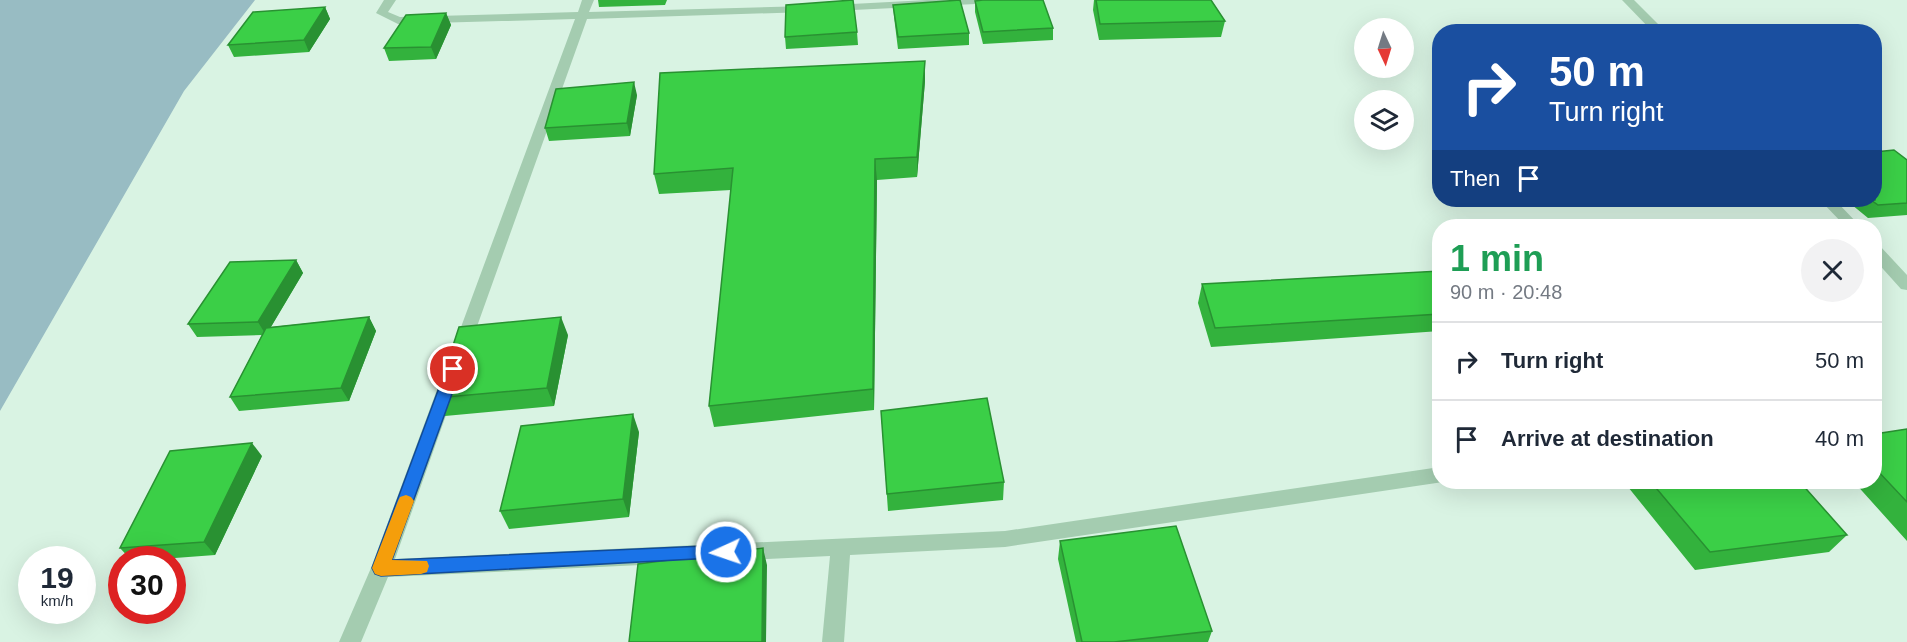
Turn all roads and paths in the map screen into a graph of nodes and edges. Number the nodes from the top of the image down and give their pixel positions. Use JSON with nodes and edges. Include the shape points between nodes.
{"nodes":[{"id":1,"x":390,"y":0,"type":"edge"},
{"id":2,"x":588,"y":0,"type":"edge"},
{"id":3,"x":987,"y":0,"type":"edge"},
{"id":4,"x":996,"y":0,"type":"edge"},
{"id":5,"x":1628,"y":0,"type":"edge"},
{"id":6,"x":794,"y":5,"type":"edge"},
{"id":7,"x":581,"y":17,"type":"junction"},
{"id":8,"x":1652,"y":24,"type":"edge"},
{"id":9,"x":1834,"y":207,"type":"edge"},
{"id":10,"x":1846,"y":219,"type":"edge"},
{"id":11,"x":1882,"y":258,"type":"edge"},
{"id":12,"x":1907,"y":285,"type":"edge"},
{"id":13,"x":1432,"y":476,"type":"edge"},
{"id":14,"x":841,"y":546,"type":"junction"},
{"id":15,"x":381,"y":568,"type":"junction"},
{"id":16,"x":350,"y":642,"type":"edge"},
{"id":17,"x":833,"y":642,"type":"edge"}],
"edges":[{"from":1,"to":7,"type":"street","via":[[382,13],[398,21]]},
{"from":2,"to":7,"type":"street"},
{"from":3,"to":4,"type":"street"},
{"from":3,"to":6,"type":"street"},
{"from":5,"to":8,"type":"street"},
{"from":6,"to":7,"type":"street"},
{"from":7,"to":15,"type":"street"},
{"from":9,"to":10,"type":"street"},
{"from":11,"to":12,"type":"street"},
{"from":13,"to":14,"type":"street","via":[[1005,539]]},
{"from":14,"to":15,"type":"street"},
{"from":14,"to":17,"type":"street"},
{"from":15,"to":16,"type":"street"}]}
